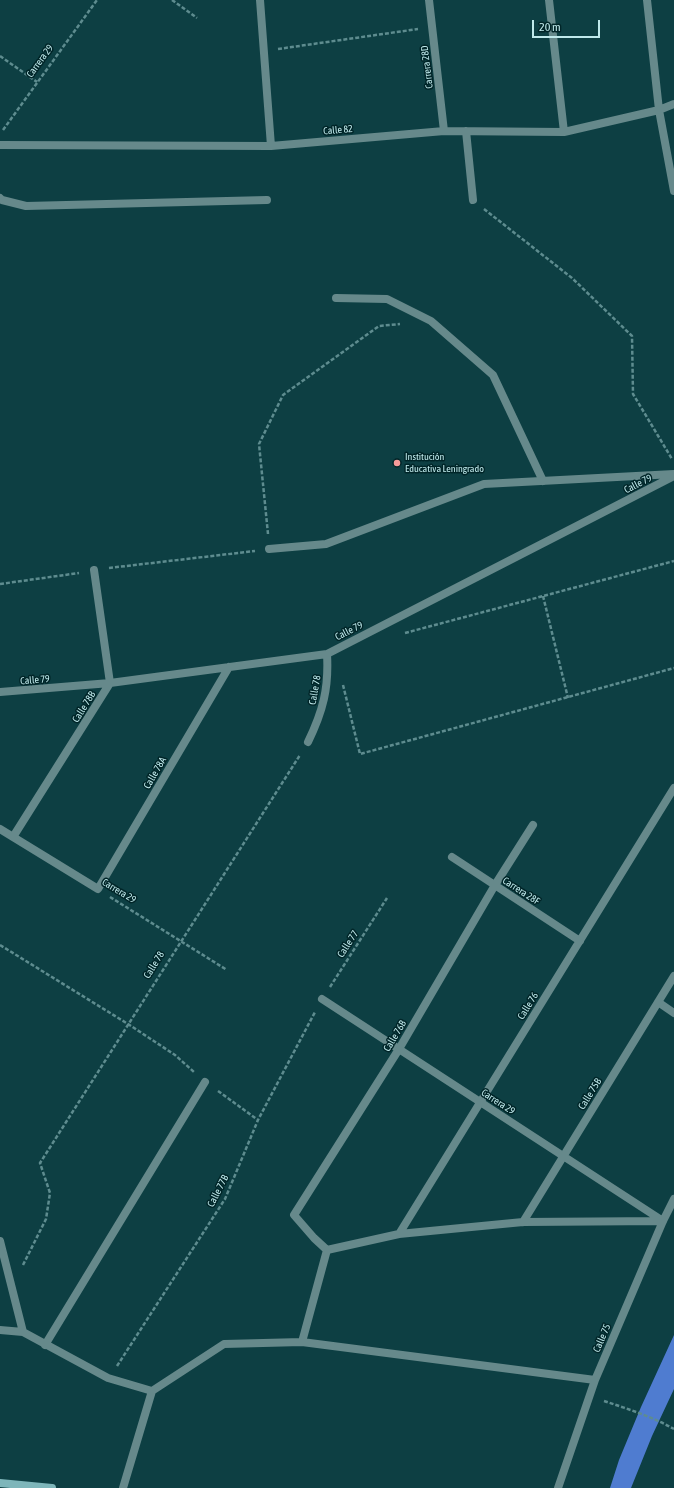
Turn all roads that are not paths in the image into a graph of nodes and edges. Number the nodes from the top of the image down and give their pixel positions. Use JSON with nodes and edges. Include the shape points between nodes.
{"nodes":[{"id":1,"x":260,"y":0,"type":"edge"},
{"id":2,"x":429,"y":0,"type":"edge"},
{"id":3,"x":549,"y":0,"type":"edge"},
{"id":4,"x":647,"y":0,"type":"edge"},
{"id":5,"x":674,"y":104,"type":"edge"},
{"id":6,"x":659,"y":110,"type":"junction"},
{"id":7,"x":444,"y":131,"type":"junction"},
{"id":8,"x":466,"y":131,"type":"junction"},
{"id":9,"x":564,"y":132,"type":"junction"},
{"id":10,"x":0,"y":145,"type":"edge"},
{"id":11,"x":271,"y":146,"type":"junction"},
{"id":12,"x":674,"y":192,"type":"edge"},
{"id":13,"x":0,"y":198,"type":"edge"},
{"id":14,"x":267,"y":200,"type":"dead end"},
{"id":15,"x":473,"y":200,"type":"road end"},
{"id":16,"x":336,"y":298,"type":"dead end"},
{"id":17,"x":674,"y":475,"type":"edge"},
{"id":18,"x":543,"y":481,"type":"junction"},
{"id":19,"x":269,"y":549,"type":"road end"},
{"id":20,"x":94,"y":570,"type":"road end"},
{"id":21,"x":327,"y":654,"type":"junction"},
{"id":22,"x":229,"y":667,"type":"junction"},
{"id":23,"x":110,"y":683,"type":"junction"},
{"id":24,"x":0,"y":692,"type":"edge"},
{"id":25,"x":308,"y":742,"type":"road end"},
{"id":26,"x":674,"y":788,"type":"edge"},
{"id":27,"x":533,"y":825,"type":"dead end"},
{"id":28,"x":0,"y":829,"type":"edge"},
{"id":29,"x":13,"y":837,"type":"junction"},
{"id":30,"x":452,"y":857,"type":"dead end"},
{"id":31,"x":495,"y":885,"type":"junction"},
{"id":32,"x":98,"y":889,"type":"joint"},
{"id":33,"x":580,"y":941,"type":"junction"},
{"id":34,"x":674,"y":976,"type":"edge"},
{"id":35,"x":322,"y":999,"type":"road end"},
{"id":36,"x":658,"y":1002,"type":"junction"},
{"id":37,"x":674,"y":1013,"type":"edge"},
{"id":38,"x":399,"y":1049,"type":"junction"},
{"id":39,"x":205,"y":1082,"type":"road end"},
{"id":40,"x":480,"y":1102,"type":"junction"},
{"id":41,"x":563,"y":1156,"type":"junction"},
{"id":42,"x":674,"y":1199,"type":"edge"},
{"id":43,"x":663,"y":1220,"type":"junction"},
{"id":44,"x":523,"y":1222,"type":"junction"},
{"id":45,"x":399,"y":1234,"type":"junction"},
{"id":46,"x":0,"y":1241,"type":"edge"},
{"id":47,"x":327,"y":1250,"type":"junction"},
{"id":48,"x":0,"y":1330,"type":"edge"},
{"id":49,"x":23,"y":1332,"type":"junction"},
{"id":50,"x":302,"y":1342,"type":"junction"},
{"id":51,"x":45,"y":1345,"type":"junction"},
{"id":52,"x":595,"y":1380,"type":"junction"},
{"id":53,"x":152,"y":1391,"type":"junction"},
{"id":54,"x":0,"y":1483,"type":"edge"},
{"id":55,"x":52,"y":1488,"type":"edge"},
{"id":56,"x":123,"y":1488,"type":"edge"},
{"id":57,"x":558,"y":1488,"type":"edge"}],
"edges":[{"from":1,"to":11,"type":"street"},
{"from":2,"to":7,"type":"street","name":"Carrera 28D"},
{"from":3,"to":9,"type":"street"},
{"from":4,"to":6,"type":"street"},
{"from":5,"to":6,"type":"street","name":"Calle 82"},
{"from":6,"to":9,"type":"street","name":"Calle 82"},
{"from":6,"to":12,"type":"street"},
{"from":7,"to":8,"type":"street","name":"Calle 82"},
{"from":7,"to":11,"type":"street","name":"Calle 82"},
{"from":8,"to":9,"type":"street","name":"Calle 82"},
{"from":8,"to":15,"type":"street"},
{"from":10,"to":11,"type":"street","name":"Calle 82"},
{"from":13,"to":14,"type":"street","via":[[26,206]]},
{"from":16,"to":18,"type":"street","via":[[387,299],[430,321],[493,375]]},
{"from":17,"to":18,"type":"street"},
{"from":17,"to":21,"type":"street","name":"Calle 79"},
{"from":18,"to":19,"type":"street","via":[[484,484],[326,544]]},
{"from":20,"to":23,"type":"street"},
{"from":21,"to":22,"type":"street","name":"Calle 79"},
{"from":21,"to":25,"type":"street","name":"Calle 78","via":[[326,693],[322,710]]},
{"from":22,"to":23,"type":"street","name":"Calle 79"},
{"from":22,"to":32,"type":"street","name":"Calle 78A"},
{"from":23,"to":24,"type":"street","name":"Calle 79"},
{"from":23,"to":29,"type":"street","name":"Calle 78B"},
{"from":26,"to":33,"type":"street","name":"Calle 76"},
{"from":27,"to":31,"type":"street","name":"Calle 76B"},
{"from":28,"to":29,"type":"street","name":"Carrera 29"},
{"from":29,"to":32,"type":"street","name":"Carrera 29"},
{"from":30,"to":31,"type":"street","name":"Carrera 28F"},
{"from":31,"to":33,"type":"street","name":"Carrera 28F"},
{"from":31,"to":38,"type":"street","name":"Calle 76B"},
{"from":33,"to":40,"type":"street","name":"Calle 76"},
{"from":34,"to":36,"type":"street","name":"Calle 75B"},
{"from":35,"to":38,"type":"street","name":"Carrera 29"},
{"from":36,"to":37,"type":"street"},
{"from":36,"to":41,"type":"street","name":"Calle 75B"},
{"from":38,"to":40,"type":"street","name":"Carrera 29"},
{"from":38,"to":47,"type":"street","name":"Calle 76B","via":[[294,1215]]},
{"from":39,"to":51,"type":"street"},
{"from":40,"to":41,"type":"street","name":"Carrera 29"},
{"from":40,"to":45,"type":"street","name":"Calle 76"},
{"from":41,"to":43,"type":"street","name":"Carrera 29"},
{"from":41,"to":44,"type":"street","name":"Calle 75B"},
{"from":42,"to":43,"type":"street","name":"Calle 75"},
{"from":43,"to":44,"type":"street"},
{"from":43,"to":52,"type":"street","name":"Calle 75"},
{"from":44,"to":45,"type":"street"},
{"from":45,"to":47,"type":"street"},
{"from":46,"to":49,"type":"street"},
{"from":47,"to":50,"type":"street"},
{"from":48,"to":49,"type":"street"},
{"from":49,"to":51,"type":"street"},
{"from":50,"to":52,"type":"street"},
{"from":50,"to":53,"type":"street","via":[[224,1344]]},
{"from":51,"to":53,"type":"street","via":[[108,1378]]},
{"from":52,"to":57,"type":"street","name":"Calle 75"},
{"from":53,"to":56,"type":"street"},
{"from":54,"to":55,"type":"main road"}]}
